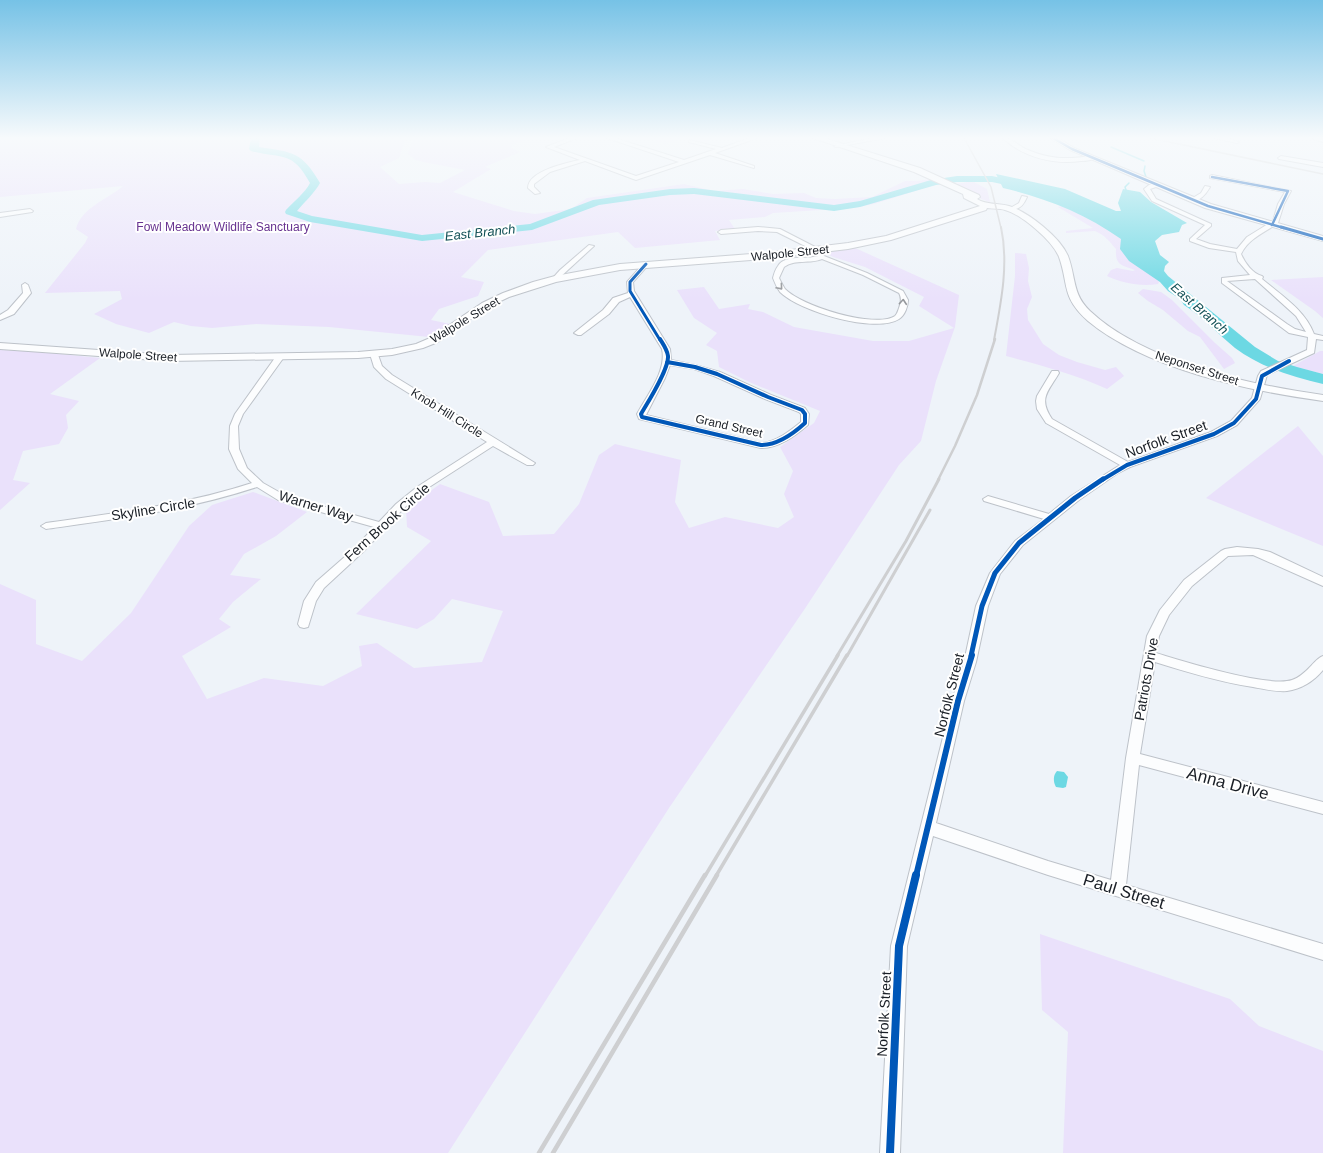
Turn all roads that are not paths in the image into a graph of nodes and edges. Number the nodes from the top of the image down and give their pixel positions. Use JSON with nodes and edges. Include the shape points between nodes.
{"nodes":[{"id":1,"x":963,"y":192,"type":"edge"},
{"id":2,"x":1149,"y":192,"type":"edge"},
{"id":3,"x":1173,"y":192,"type":"edge"},
{"id":4,"x":1204,"y":192,"type":"edge"},
{"id":5,"x":1288,"y":192,"type":"edge"},
{"id":6,"x":1024,"y":197,"type":"dead end"},
{"id":7,"x":1193,"y":200,"type":"junction"},
{"id":8,"x":986,"y":205,"type":"junction"},
{"id":9,"x":30,"y":211,"type":"dead end"},
{"id":10,"x":1017,"y":211,"type":"junction"},
{"id":11,"x":0,"y":215,"type":"edge"},
{"id":12,"x":1272,"y":224,"type":"junction"},
{"id":13,"x":721,"y":232,"type":"dead end"},
{"id":14,"x":1323,"y":238,"type":"edge"},
{"id":15,"x":591,"y":246,"type":"dead end"},
{"id":16,"x":1239,"y":252,"type":"junction"},
{"id":17,"x":820,"y":254,"type":"junction"},
{"id":18,"x":646,"y":264,"type":"junction"},
{"id":19,"x":1260,"y":277,"type":"junction"},
{"id":20,"x":555,"y":279,"type":"junction"},
{"id":21,"x":25,"y":285,"type":"dead end"},
{"id":22,"x":632,"y":294,"type":"junction"},
{"id":23,"x":1299,"y":304,"type":"dead end"},
{"id":24,"x":0,"y":318,"type":"edge"},
{"id":25,"x":578,"y":334,"type":"dead end"},
{"id":26,"x":1322,"y":334,"type":"edge"},
{"id":27,"x":0,"y":346,"type":"edge"},
{"id":28,"x":374,"y":354,"type":"junction"},
{"id":29,"x":280,"y":357,"type":"junction"},
{"id":30,"x":667,"y":362,"type":"junction"},
{"id":31,"x":1055,"y":373,"type":"dead end"},
{"id":32,"x":1259,"y":388,"type":"junction"},
{"id":33,"x":1323,"y":398,"type":"edge"},
{"id":34,"x":493,"y":442,"type":"junction"},
{"id":35,"x":530,"y":463,"type":"dead end"},
{"id":36,"x":1127,"y":465,"type":"junction"},
{"id":37,"x":258,"y":484,"type":"junction"},
{"id":38,"x":988,"y":499,"type":"dead end"},
{"id":39,"x":1051,"y":518,"type":"junction"},
{"id":40,"x":46,"y":526,"type":"dead end"},
{"id":41,"x":382,"y":526,"type":"junction"},
{"id":42,"x":1323,"y":582,"type":"edge"},
{"id":43,"x":304,"y":624,"type":"dead end"},
{"id":44,"x":1150,"y":656,"type":"junction"},
{"id":45,"x":1323,"y":662,"type":"edge"},
{"id":46,"x":1133,"y":758,"type":"junction"},
{"id":47,"x":1323,"y":808,"type":"edge"},
{"id":48,"x":927,"y":827,"type":"junction"},
{"id":49,"x":1118,"y":889,"type":"junction"},
{"id":50,"x":1323,"y":952,"type":"edge"},
{"id":51,"x":890,"y":1153,"type":"edge"}],
"edges":[{"from":1,"to":8,"type":"main road","name":"Neponset Street","via":[[980,204]]},
{"from":2,"to":16,"type":"street","via":[[1154,200],[1209,225],[1192,240]]},
{"from":3,"to":7,"type":"street"},
{"from":4,"to":7,"type":"street"},
{"from":5,"to":12,"type":"street","via":[[1276,222]]},
{"from":6,"to":10,"type":"street"},
{"from":7,"to":12,"type":"street","via":[[1219,210]]},
{"from":8,"to":10,"type":"main road","name":"Neponset Street"},
{"from":8,"to":17,"type":"main road","name":"Walpole Street","via":[[888,238]]},
{"from":9,"to":11,"type":"street"},
{"from":10,"to":32,"type":"main road","name":"Neponset Street","via":[[1058,246],[1064,257],[1069,288],[1074,300],[1099,324],[1156,356]]},
{"from":12,"to":14,"type":"street"},
{"from":12,"to":16,"type":"street","via":[[1251,237],[1240,247]]},
{"from":13,"to":17,"type":"street","via":[[758,228],[778,230]]},
{"from":15,"to":20,"type":"street"},
{"from":16,"to":19,"type":"street","via":[[1242,263]]},
{"from":17,"to":17,"type":"street","one_way":true,"via":[[817,260],[789,262],[782,266],[776,274],[777,285],[797,301],[837,316],[874,322],[894,319],[900,315],[904,294]]},
{"from":17,"to":18,"type":"main road","name":"Walpole Street"},
{"from":18,"to":20,"type":"main road","name":"Walpole Street"},
{"from":18,"to":22,"type":"street","via":[[630,282]]},
{"from":19,"to":23,"type":"street"},
{"from":19,"to":26,"type":"street","via":[[1228,278],[1224,279],[1224,282],[1292,331]]},
{"from":20,"to":28,"type":"main road","name":"Walpole Street","via":[[506,295],[448,332],[420,346]]},
{"from":21,"to":24,"type":"street","via":[[27,293],[11,312]]},
{"from":22,"to":25,"type":"street","via":[[616,300],[606,312]]},
{"from":22,"to":30,"type":"street","via":[[666,349]]},
{"from":26,"to":32,"type":"street","name":"Norfolk Street","via":[[1316,347],[1262,376]]},
{"from":27,"to":29,"type":"main road","name":"Walpole Street","via":[[169,358]]},
{"from":28,"to":29,"type":"main road","name":"Walpole Street"},
{"from":28,"to":34,"type":"street","name":"Knob Hill Circle","via":[[378,366],[389,377]]},
{"from":29,"to":37,"type":"street","name":"Warner Way","via":[[239,414],[234,426],[234,449],[243,469]]},
{"from":30,"to":30,"type":"street","name":"Grand Street","via":[[641,414],[642,417],[761,445],[767,445],[795,432],[805,423],[805,414],[802,410],[717,374]]},
{"from":31,"to":36,"type":"street","via":[[1040,401],[1040,409],[1049,421]]},
{"from":32,"to":33,"type":"main road","name":"Neponset Street"},
{"from":32,"to":36,"type":"street","name":"Norfolk Street","via":[[1256,399],[1242,416],[1226,428]]},
{"from":34,"to":35,"type":"street","name":"Knob Hill Circle"},
{"from":34,"to":41,"type":"street","name":"Fern Brook Circle","via":[[420,489]]},
{"from":36,"to":39,"type":"street","name":"Norfolk Street","via":[[1100,480]]},
{"from":37,"to":40,"type":"street","name":"Skyline Circle","via":[[220,497],[187,504]]},
{"from":37,"to":41,"type":"street","name":"Warner Way","via":[[287,500]]},
{"from":38,"to":39,"type":"street"},
{"from":39,"to":48,"type":"street","name":"Norfolk Street","via":[[1019,543],[995,573],[982,606]]},
{"from":41,"to":43,"type":"street","name":"Fern Brook Circle","via":[[320,585],[310,601]]},
{"from":42,"to":44,"type":"street","name":"Patriots Drive","via":[[1254,551],[1225,553],[1188,583],[1164,613],[1152,636]]},
{"from":44,"to":45,"type":"street","via":[[1226,678],[1278,686],[1291,686],[1303,681]]},
{"from":44,"to":46,"type":"street","name":"Patriots Drive"},
{"from":46,"to":47,"type":"street","name":"Anna Drive"},
{"from":46,"to":49,"type":"street","name":"Patriots Drive"},
{"from":48,"to":49,"type":"street","name":"Paul Street"},
{"from":48,"to":51,"type":"street","name":"Norfolk Street","via":[[899,946]]},
{"from":49,"to":50,"type":"street","name":"Paul Street"}]}
